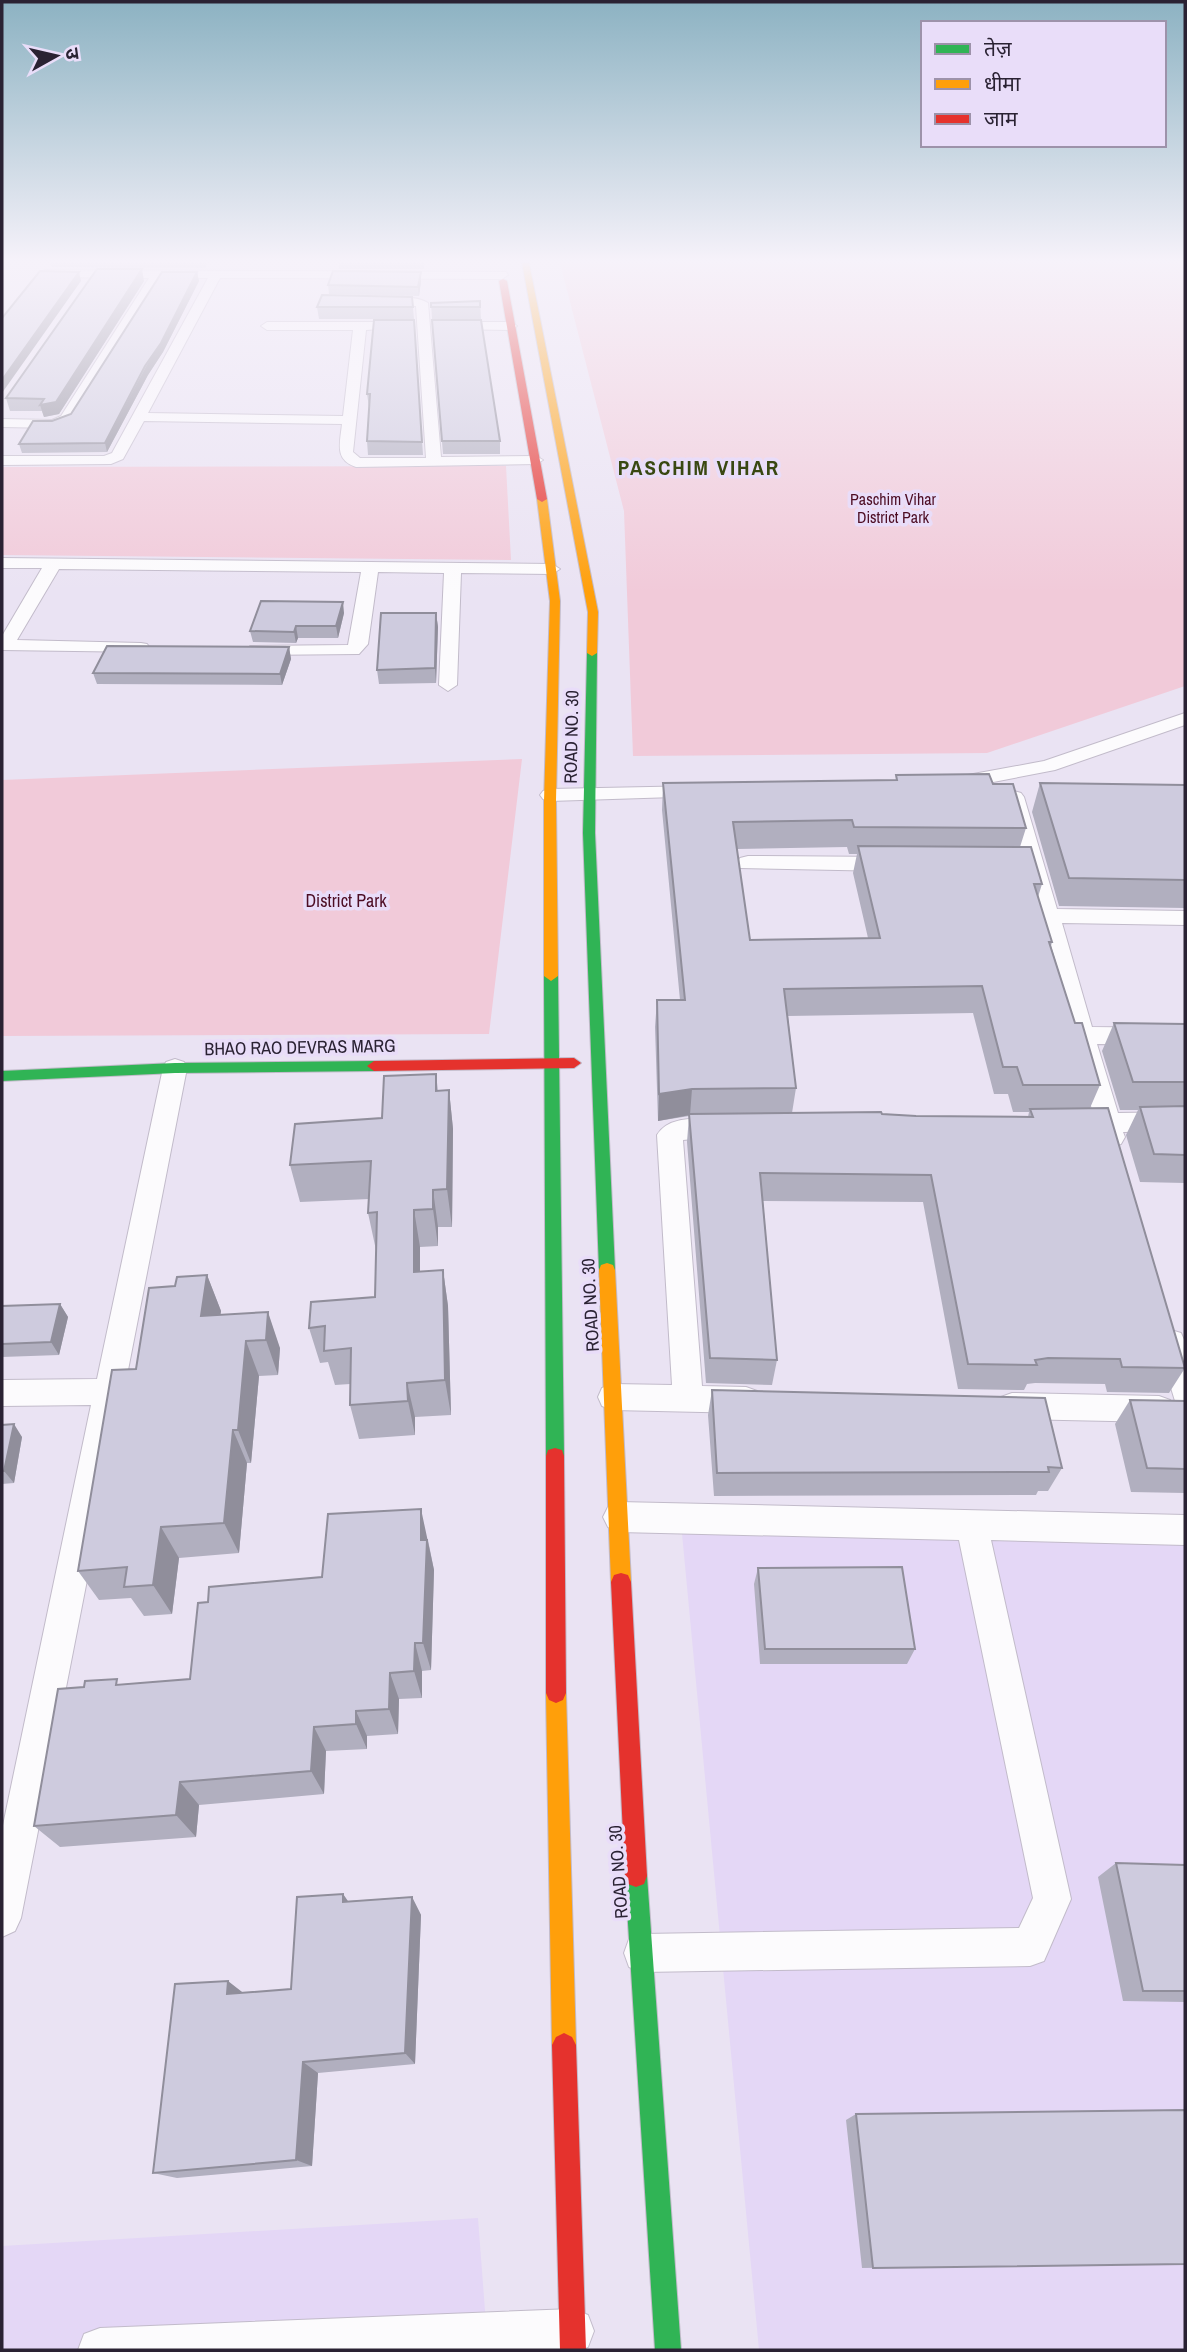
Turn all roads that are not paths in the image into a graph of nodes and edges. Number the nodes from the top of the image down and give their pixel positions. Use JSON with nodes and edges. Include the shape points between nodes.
{"nodes":[{"id":1,"x":95,"y":373,"type":"edge"},
{"id":2,"x":163,"y":373,"type":"edge"},
{"id":3,"x":354,"y":373,"type":"edge"},
{"id":4,"x":424,"y":373,"type":"edge"},
{"id":5,"x":520,"y":373,"type":"edge"},
{"id":6,"x":546,"y":373,"type":"edge"},
{"id":7,"x":139,"y":417,"type":"junction"},
{"id":8,"x":349,"y":419,"type":"junction"},
{"id":9,"x":2,"y":423,"type":"edge"},
{"id":10,"x":536,"y":460,"type":"junction"},
{"id":11,"x":2,"y":461,"type":"edge"},
{"id":12,"x":434,"y":463,"type":"junction"},
{"id":13,"x":2,"y":563,"type":"edge"},
{"id":14,"x":54,"y":563,"type":"junction"},
{"id":15,"x":370,"y":567,"type":"junction"},
{"id":16,"x":453,"y":568,"type":"junction"},
{"id":17,"x":552,"y":569,"type":"junction"},
{"id":18,"x":3,"y":645,"type":"edge"},
{"id":19,"x":153,"y":648,"type":"edge"},
{"id":20,"x":235,"y":650,"type":"edge"},
{"id":21,"x":448,"y":685,"type":"dead end"},
{"id":22,"x":1185,"y":719,"type":"edge"},
{"id":23,"x":1008,"y":775,"type":"junction"},
{"id":24,"x":934,"y":785,"type":"edge"},
{"id":25,"x":713,"y":792,"type":"edge"},
{"id":26,"x":589,"y":794,"type":"junction"},
{"id":27,"x":550,"y":795,"type":"junction"},
{"id":28,"x":748,"y":863,"type":"dead end"},
{"id":29,"x":912,"y":864,"type":"edge"},
{"id":30,"x":1007,"y":865,"type":"edge"},
{"id":31,"x":1034,"y":865,"type":"junction"},
{"id":32,"x":1048,"y":916,"type":"junction"},
{"id":33,"x":1185,"y":918,"type":"edge"},
{"id":34,"x":1082,"y":1035,"type":"junction"},
{"id":35,"x":1185,"y":1036,"type":"edge"},
{"id":36,"x":552,"y":1062,"type":"junction"},
{"id":37,"x":598,"y":1063,"type":"junction"},
{"id":38,"x":175,"y":1068,"type":"junction"},
{"id":39,"x":2,"y":1076,"type":"edge"},
{"id":40,"x":1185,"y":1122,"type":"edge"},
{"id":41,"x":1108,"y":1123,"type":"junction"},
{"id":42,"x":1052,"y":1124,"type":"edge"},
{"id":43,"x":746,"y":1128,"type":"edge"},
{"id":44,"x":1119,"y":1161,"type":"edge"},
{"id":45,"x":1163,"y":1315,"type":"edge"},
{"id":46,"x":109,"y":1392,"type":"junction"},
{"id":47,"x":1185,"y":1392,"type":"edge"},
{"id":48,"x":2,"y":1393,"type":"edge"},
{"id":49,"x":613,"y":1397,"type":"junction"},
{"id":50,"x":688,"y":1399,"type":"junction"},
{"id":51,"x":771,"y":1401,"type":"edge"},
{"id":52,"x":978,"y":1405,"type":"edge"},
{"id":53,"x":1185,"y":1410,"type":"edge"},
{"id":54,"x":619,"y":1517,"type":"junction"},
{"id":55,"x":972,"y":1527,"type":"junction"},
{"id":56,"x":1185,"y":1530,"type":"edge"},
{"id":57,"x":2,"y":1919,"type":"edge"},
{"id":58,"x":643,"y":1953,"type":"junction"},
{"id":59,"x":573,"y":2340,"type":"edge"},
{"id":60,"x":100,"y":2350,"type":"edge"},
{"id":61,"x":668,"y":2350,"type":"edge"}],
"edges":[{"from":1,"to":9,"type":"street","via":[[66,419],[54,424]]},
{"from":2,"to":7,"type":"street"},
{"from":3,"to":8,"type":"street"},
{"from":4,"to":12,"type":"street"},
{"from":5,"to":10,"type":"street","name":"ROAD NO. 30"},
{"from":6,"to":26,"type":"street","name":"ROAD NO. 30","via":[[593,612]]},
{"from":7,"to":8,"type":"street"},
{"from":7,"to":11,"type":"street","via":[[114,460]]},
{"from":8,"to":12,"type":"street","via":[[346,452],[356,462]]},
{"from":10,"to":12,"type":"street"},
{"from":10,"to":17,"type":"street","name":"ROAD NO. 30"},
{"from":13,"to":14,"type":"street"},
{"from":14,"to":15,"type":"street"},
{"from":14,"to":18,"type":"street"},
{"from":15,"to":16,"type":"street"},
{"from":15,"to":20,"type":"street","via":[[359,645],[353,650]]},
{"from":16,"to":17,"type":"street"},
{"from":16,"to":21,"type":"street"},
{"from":17,"to":27,"type":"street","name":"ROAD NO. 30"},
{"from":18,"to":19,"type":"street"},
{"from":22,"to":23,"type":"street"},
{"from":23,"to":24,"type":"street"},
{"from":23,"to":31,"type":"street"},
{"from":25,"to":26,"type":"street"},
{"from":26,"to":27,"type":"street"},
{"from":26,"to":37,"type":"street","name":"ROAD NO. 30"},
{"from":27,"to":36,"type":"street","name":"ROAD NO. 30"},
{"from":28,"to":29,"type":"street"},
{"from":30,"to":31,"type":"street"},
{"from":31,"to":32,"type":"street"},
{"from":32,"to":33,"type":"street"},
{"from":32,"to":34,"type":"street"},
{"from":34,"to":35,"type":"street"},
{"from":34,"to":41,"type":"street"},
{"from":36,"to":37,"type":"street","name":"BHAO RAO DEVRAS MARG"},
{"from":36,"to":38,"type":"street","name":"BHAO RAO DEVRAS MARG"},
{"from":36,"to":59,"type":"street","name":"ROAD NO. 30","via":[[557,1784]]},
{"from":37,"to":49,"type":"street","name":"ROAD NO. 30"},
{"from":38,"to":39,"type":"street","name":"BHAO RAO DEVRAS MARG"},
{"from":38,"to":46,"type":"street"},
{"from":40,"to":41,"type":"street"},
{"from":41,"to":42,"type":"street"},
{"from":41,"to":44,"type":"street"},
{"from":43,"to":50,"type":"street","via":[[690,1128],[670,1135]]},
{"from":45,"to":47,"type":"street"},
{"from":46,"to":48,"type":"street"},
{"from":46,"to":57,"type":"street"},
{"from":49,"to":50,"type":"street"},
{"from":49,"to":54,"type":"street","name":"ROAD NO. 30"},
{"from":50,"to":51,"type":"street"},
{"from":52,"to":53,"type":"street"},
{"from":54,"to":55,"type":"street"},
{"from":54,"to":58,"type":"street","name":"ROAD NO. 30"},
{"from":55,"to":56,"type":"street"},
{"from":55,"to":58,"type":"street","via":[[1052,1899],[1030,1947]]},
{"from":58,"to":61,"type":"street","name":"ROAD NO. 30"},
{"from":59,"to":60,"type":"street"}]}
